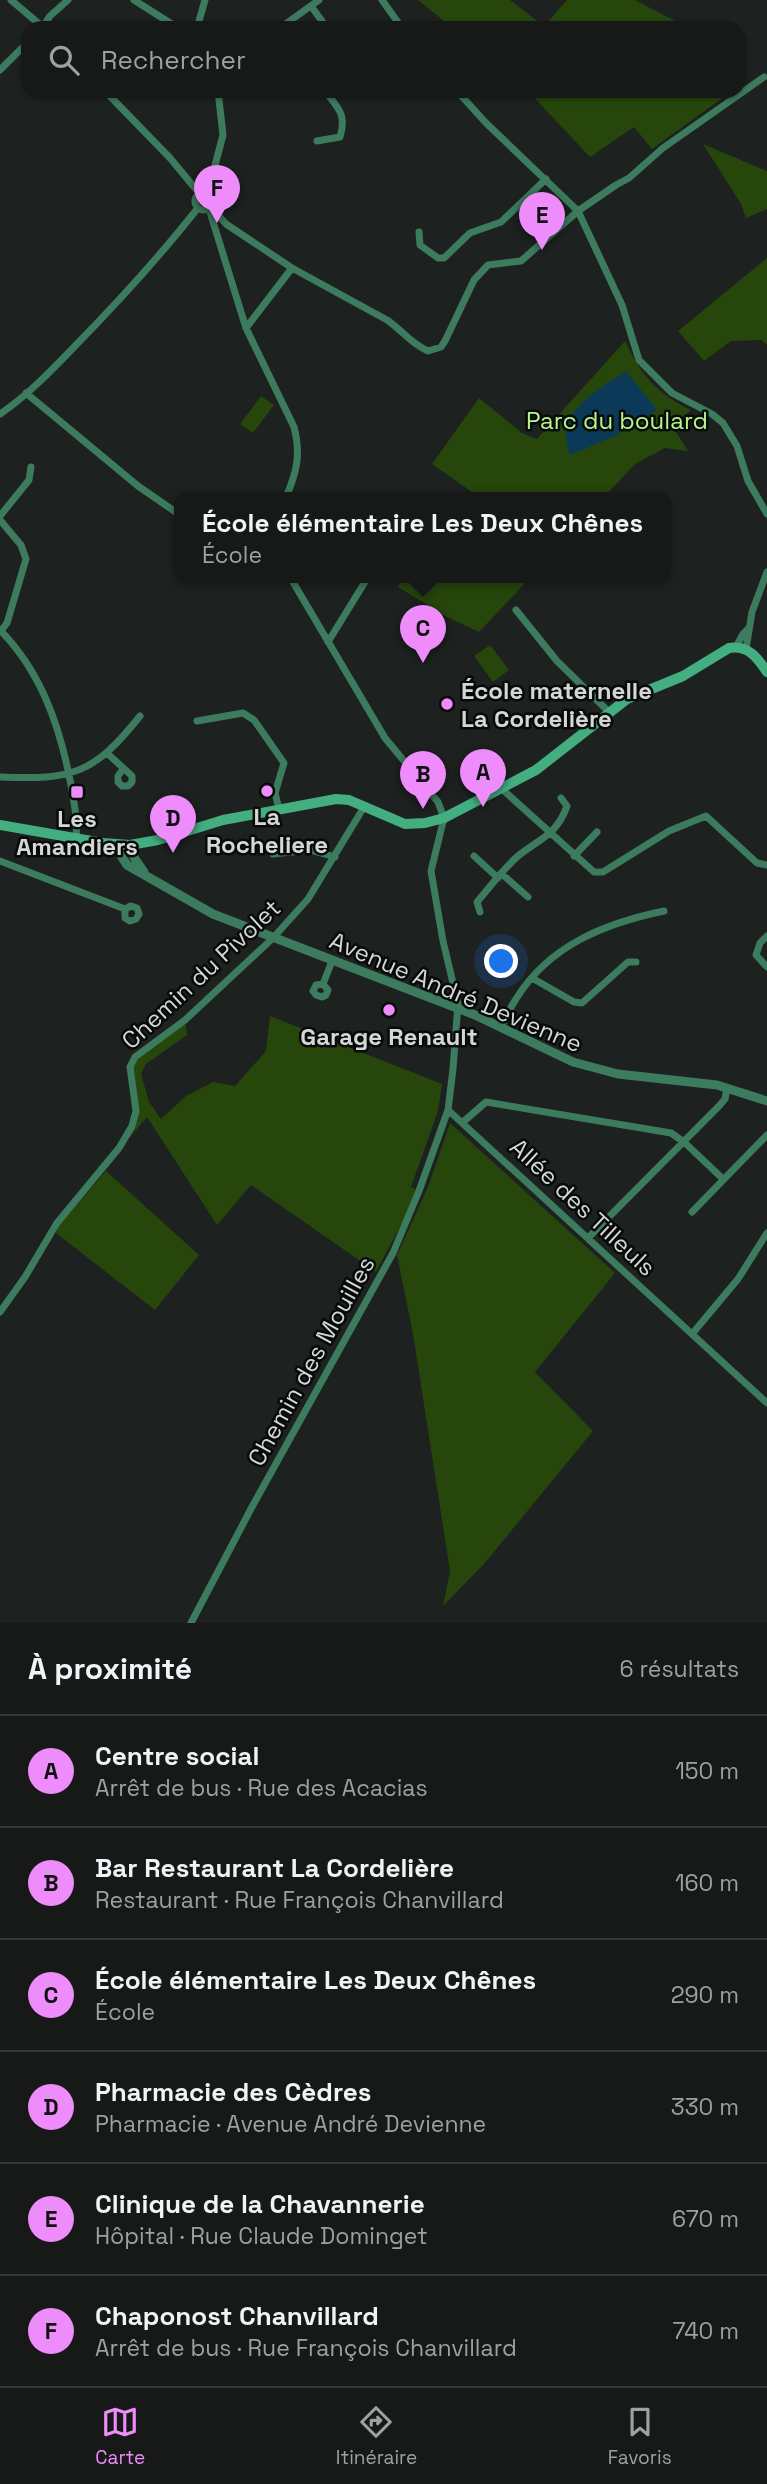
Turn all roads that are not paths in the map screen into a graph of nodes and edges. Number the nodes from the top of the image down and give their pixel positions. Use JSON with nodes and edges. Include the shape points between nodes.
{"nodes":[{"id":1,"x":11,"y":0,"type":"edge"},
{"id":2,"x":68,"y":0,"type":"edge"},
{"id":3,"x":134,"y":0,"type":"edge"},
{"id":4,"x":205,"y":0,"type":"edge"},
{"id":5,"x":319,"y":0,"type":"edge"},
{"id":6,"x":382,"y":0,"type":"edge"},
{"id":7,"x":311,"y":6,"type":"junction"},
{"id":8,"x":35,"y":21,"type":"edge"},
{"id":9,"x":47,"y":21,"type":"edge"},
{"id":10,"x":167,"y":21,"type":"edge"},
{"id":11,"x":199,"y":21,"type":"edge"},
{"id":12,"x":290,"y":21,"type":"edge"},
{"id":13,"x":322,"y":21,"type":"edge"},
{"id":14,"x":397,"y":21,"type":"edge"},
{"id":15,"x":21,"y":49,"type":"edge"},
{"id":16,"x":0,"y":69,"type":"edge"},
{"id":17,"x":764,"y":76,"type":"dead end"},
{"id":18,"x":746,"y":89,"type":"edge"},
{"id":19,"x":112,"y":98,"type":"edge"},
{"id":20,"x":219,"y":98,"type":"edge"},
{"id":21,"x":330,"y":98,"type":"edge"},
{"id":22,"x":463,"y":98,"type":"edge"},
{"id":23,"x":733,"y":98,"type":"edge"},
{"id":24,"x":317,"y":141,"type":"dead end"},
{"id":25,"x":546,"y":179,"type":"junction"},
{"id":26,"x":208,"y":192,"type":"junction"},
{"id":27,"x":199,"y":193,"type":"junction"},
{"id":28,"x":198,"y":208,"type":"junction"},
{"id":29,"x":210,"y":208,"type":"junction"},
{"id":30,"x":578,"y":211,"type":"junction"},
{"id":31,"x":419,"y":232,"type":"dead end"},
{"id":32,"x":292,"y":268,"type":"junction"},
{"id":33,"x":246,"y":328,"type":"junction"},
{"id":34,"x":26,"y":393,"type":"junction"},
{"id":35,"x":1,"y":413,"type":"edge"},
{"id":36,"x":31,"y":467,"type":"dead end"},
{"id":37,"x":288,"y":492,"type":"edge"},
{"id":38,"x":174,"y":511,"type":"edge"},
{"id":39,"x":767,"y":514,"type":"edge"},
{"id":40,"x":0,"y":518,"type":"edge"},
{"id":41,"x":767,"y":572,"type":"edge"},
{"id":42,"x":294,"y":583,"type":"edge"},
{"id":43,"x":365,"y":583,"type":"edge"},
{"id":44,"x":516,"y":610,"type":"dead end"},
{"id":45,"x":0,"y":631,"type":"edge"},
{"id":46,"x":328,"y":642,"type":"junction"},
{"id":47,"x":741,"y":648,"type":"junction"},
{"id":48,"x":767,"y":672,"type":"edge"},
{"id":49,"x":609,"y":712,"type":"junction"},
{"id":50,"x":140,"y":716,"type":"dead end"},
{"id":51,"x":197,"y":721,"type":"dead end"},
{"id":52,"x":108,"y":754,"type":"junction"},
{"id":53,"x":124,"y":769,"type":"dead end"},
{"id":54,"x":69,"y":774,"type":"junction"},
{"id":55,"x":0,"y":776,"type":"edge"},
{"id":56,"x":502,"y":789,"type":"junction"},
{"id":57,"x":561,"y":798,"type":"dead end"},
{"id":58,"x":364,"y":807,"type":"junction"},
{"id":59,"x":279,"y":809,"type":"junction"},
{"id":60,"x":444,"y":818,"type":"junction"},
{"id":61,"x":0,"y":825,"type":"edge"},
{"id":62,"x":597,"y":832,"type":"dead end"},
{"id":63,"x":550,"y":834,"type":"junction"},
{"id":64,"x":76,"y":838,"type":"junction"},
{"id":65,"x":114,"y":845,"type":"junction"},
{"id":66,"x":130,"y":845,"type":"junction"},
{"id":67,"x":273,"y":854,"type":"dead end"},
{"id":68,"x":474,"y":856,"type":"dead end"},
{"id":69,"x":575,"y":856,"type":"junction"},
{"id":70,"x":335,"y":857,"type":"junction"},
{"id":71,"x":0,"y":861,"type":"edge"},
{"id":72,"x":767,"y":865,"type":"edge"},
{"id":73,"x":145,"y":873,"type":"junction"},
{"id":74,"x":500,"y":876,"type":"junction"},
{"id":75,"x":528,"y":897,"type":"dead end"},
{"id":76,"x":125,"y":909,"type":"dead end"},
{"id":77,"x":664,"y":911,"type":"dead end"},
{"id":78,"x":480,"y":912,"type":"dead end"},
{"id":79,"x":767,"y":936,"type":"edge"},
{"id":80,"x":272,"y":938,"type":"junction"},
{"id":81,"x":332,"y":961,"type":"junction"},
{"id":82,"x":636,"y":962,"type":"dead end"},
{"id":83,"x":767,"y":967,"type":"edge"},
{"id":84,"x":532,"y":978,"type":"junction"},
{"id":85,"x":323,"y":984,"type":"dead end"},
{"id":86,"x":458,"y":1010,"type":"junction"},
{"id":87,"x":501,"y":1027,"type":"junction"},
{"id":88,"x":727,"y":1088,"type":"junction"},
{"id":89,"x":767,"y":1101,"type":"edge"},
{"id":90,"x":448,"y":1110,"type":"junction"},
{"id":91,"x":463,"y":1122,"type":"junction"},
{"id":92,"x":767,"y":1135,"type":"edge"},
{"id":93,"x":684,"y":1142,"type":"junction"},
{"id":94,"x":723,"y":1179,"type":"junction"},
{"id":95,"x":692,"y":1212,"type":"dead end"},
{"id":96,"x":767,"y":1233,"type":"edge"},
{"id":97,"x":588,"y":1238,"type":"junction"},
{"id":98,"x":0,"y":1312,"type":"edge"},
{"id":99,"x":691,"y":1334,"type":"junction"},
{"id":100,"x":767,"y":1403,"type":"edge"},
{"id":101,"x":191,"y":1623,"type":"edge"}],
"edges":[{"from":1,"to":8,"type":"street"},
{"from":2,"to":9,"type":"street"},
{"from":3,"to":10,"type":"street"},
{"from":4,"to":11,"type":"street"},
{"from":5,"to":7,"type":"street"},
{"from":6,"to":14,"type":"street"},
{"from":7,"to":12,"type":"street"},
{"from":7,"to":13,"type":"street"},
{"from":15,"to":16,"type":"street"},
{"from":17,"to":18,"type":"street"},
{"from":19,"to":27,"type":"street"},
{"from":20,"to":26,"type":"street","via":[[223,135]]},
{"from":21,"to":24,"type":"street","via":[[344,117],[344,125],[340,137]]},
{"from":22,"to":25,"type":"street"},
{"from":23,"to":30,"type":"street"},
{"from":25,"to":30,"type":"street"},
{"from":25,"to":31,"type":"street","via":[[501,222],[470,233],[444,258],[420,245]]},
{"from":26,"to":27,"type":"street"},
{"from":26,"to":29,"type":"street","via":[[213,198]]},
{"from":27,"to":28,"type":"street","via":[[195,200]]},
{"from":28,"to":29,"type":"street"},
{"from":28,"to":34,"type":"street","via":[[143,275]]},
{"from":29,"to":32,"type":"street"},
{"from":29,"to":33,"type":"street"},
{"from":30,"to":32,"type":"street","via":[[521,261],[488,265],[474,280],[445,341],[428,351],[414,345],[387,320]]},
{"from":30,"to":39,"type":"street","via":[[622,305],[639,360],[672,393],[723,423]]},
{"from":32,"to":33,"type":"street"},
{"from":33,"to":37,"type":"street","via":[[294,427],[296,475]]},
{"from":34,"to":35,"type":"street"},
{"from":34,"to":38,"type":"street"},
{"from":36,"to":40,"type":"street","via":[[29,480]]},
{"from":40,"to":45,"type":"street","via":[[26,559],[7,623]]},
{"from":41,"to":47,"type":"street"},
{"from":42,"to":46,"type":"street"},
{"from":43,"to":46,"type":"street"},
{"from":44,"to":49,"type":"street","via":[[557,661]]},
{"from":45,"to":54,"type":"street","via":[[40,685]]},
{"from":46,"to":60,"type":"street","via":[[385,738],[438,802]]},
{"from":47,"to":48,"type":"main road","via":[[755,655]]},
{"from":47,"to":49,"type":"main road","via":[[717,655]]},
{"from":49,"to":56,"type":"main road","via":[[536,770]]},
{"from":50,"to":52,"type":"street"},
{"from":51,"to":59,"type":"street","via":[[243,713],[254,720],[284,763],[275,793]]},
{"from":52,"to":53,"type":"street"},
{"from":52,"to":54,"type":"street"},
{"from":54,"to":55,"type":"street","via":[[43,779]]},
{"from":54,"to":64,"type":"street"},
{"from":56,"to":60,"type":"main road"},
{"from":56,"to":63,"type":"street"},
{"from":57,"to":63,"type":"street","via":[[567,806]]},
{"from":58,"to":59,"type":"main road","via":[[336,799]]},
{"from":58,"to":60,"type":"main road","via":[[405,824]]},
{"from":58,"to":70,"type":"street","name":"Chemin du Pivolet"},
{"from":59,"to":66,"type":"main road"},
{"from":60,"to":86,"type":"street","name":"Chemin des Mouilles","via":[[431,871]]},
{"from":61,"to":64,"type":"main road"},
{"from":62,"to":69,"type":"street"},
{"from":63,"to":69,"type":"street"},
{"from":63,"to":74,"type":"street","via":[[518,856]]},
{"from":64,"to":65,"type":"main road"},
{"from":65,"to":66,"type":"main road"},
{"from":65,"to":73,"type":"street","name":"Avenue André Devienne","via":[[127,865]]},
{"from":66,"to":73,"type":"street"},
{"from":67,"to":70,"type":"street","via":[[310,850]]},
{"from":68,"to":74,"type":"street"},
{"from":69,"to":72,"type":"street","via":[[594,872],[603,872],[669,831],[706,816],[757,863]]},
{"from":70,"to":80,"type":"street","name":"Chemin du Pivolet","via":[[308,899]]},
{"from":71,"to":76,"type":"street"},
{"from":73,"to":80,"type":"street","name":"Avenue André Devienne","via":[[213,914]]},
{"from":74,"to":75,"type":"street"},
{"from":74,"to":78,"type":"street","via":[[477,902]]},
{"from":77,"to":84,"type":"street","via":[[610,924],[583,936]]},
{"from":79,"to":83,"type":"street","via":[[756,955]]},
{"from":80,"to":81,"type":"street","name":"Avenue André Devienne"},
{"from":80,"to":98,"type":"street","name":"Chemin du Pivolet","via":[[185,1020],[135,1057],[130,1067],[136,1111],[132,1126],[57,1223]]},
{"from":81,"to":85,"type":"street"},
{"from":81,"to":86,"type":"street","name":"Avenue André Devienne"},
{"from":82,"to":84,"type":"street","via":[[628,962],[582,1003]]},
{"from":84,"to":87,"type":"street"},
{"from":86,"to":87,"type":"street","name":"Avenue André Devienne"},
{"from":86,"to":90,"type":"street","name":"Chemin des Mouilles"},
{"from":87,"to":88,"type":"street","name":"Avenue André Devienne","via":[[597,1070]]},
{"from":88,"to":89,"type":"street","name":"Avenue André Devienne"},
{"from":88,"to":93,"type":"street","via":[[722,1103]]},
{"from":90,"to":91,"type":"street","name":"Allée des Tilleuls"},
{"from":90,"to":101,"type":"street","name":"Chemin des Mouilles","via":[[393,1253]]},
{"from":91,"to":93,"type":"street","via":[[486,1102],[671,1133]]},
{"from":91,"to":97,"type":"street","name":"Allée des Tilleuls"},
{"from":92,"to":94,"type":"street"},
{"from":93,"to":94,"type":"street"},
{"from":93,"to":97,"type":"street"},
{"from":94,"to":95,"type":"street"},
{"from":96,"to":99,"type":"street","via":[[738,1279]]},
{"from":97,"to":99,"type":"street","name":"Allée des Tilleuls"},
{"from":99,"to":100,"type":"street","name":"Allée des Tilleuls"}]}
